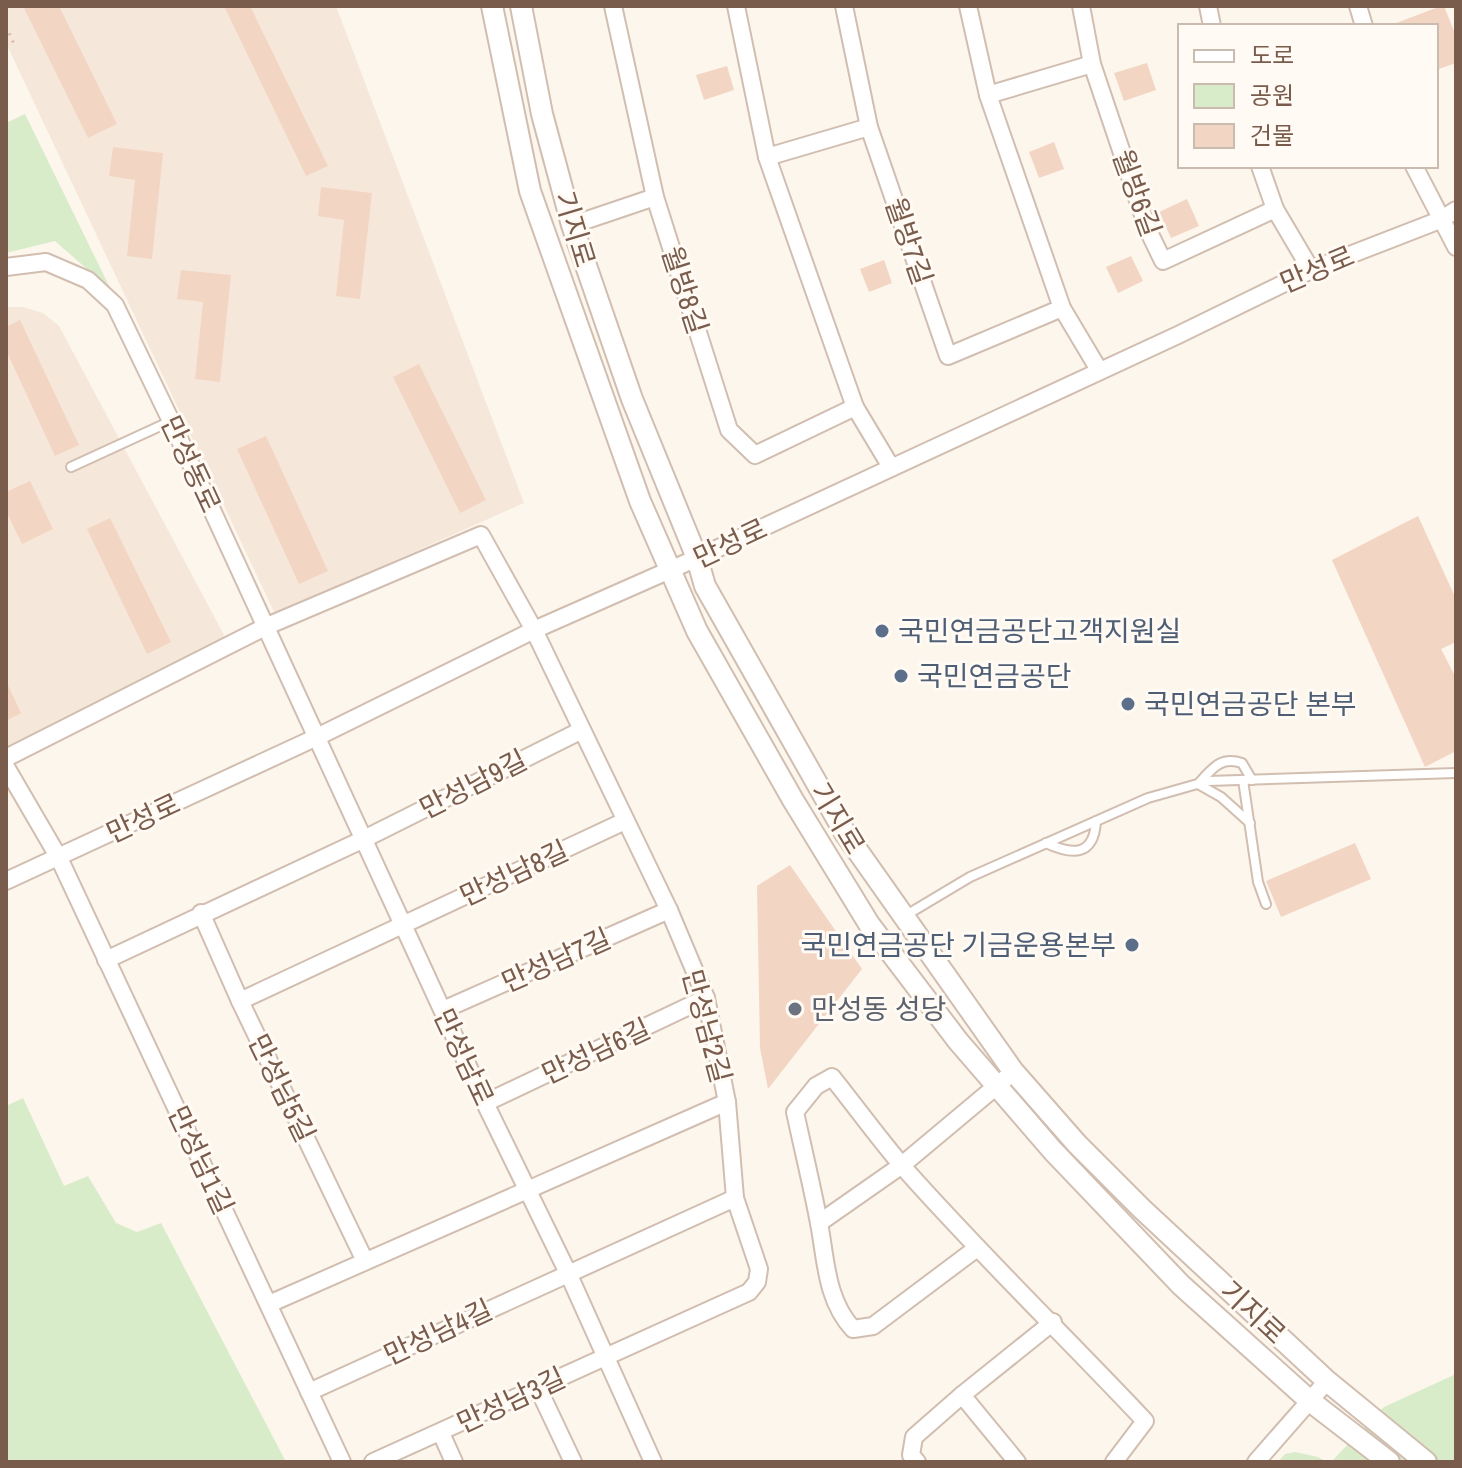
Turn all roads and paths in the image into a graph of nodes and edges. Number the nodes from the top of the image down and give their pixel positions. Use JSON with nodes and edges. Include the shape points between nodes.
{"nodes":[{"id":1,"x":492,"y":6,"type":"edge"},
{"id":2,"x":521,"y":6,"type":"edge"},
{"id":3,"x":613,"y":6,"type":"edge"},
{"id":4,"x":736,"y":6,"type":"edge"},
{"id":5,"x":844,"y":6,"type":"edge"},
{"id":6,"x":968,"y":6,"type":"edge"},
{"id":7,"x":1081,"y":6,"type":"edge"},
{"id":8,"x":6,"y":26,"type":"edge"},
{"id":9,"x":14,"y":44,"type":"dead end"},
{"id":10,"x":1092,"y":64,"type":"junction"},
{"id":11,"x":988,"y":95,"type":"junction"},
{"id":12,"x":869,"y":127,"type":"junction"},
{"id":13,"x":767,"y":157,"type":"junction"},
{"id":14,"x":1261,"y":168,"type":"edge"},
{"id":15,"x":1415,"y":168,"type":"edge"},
{"id":16,"x":655,"y":197,"type":"junction"},
{"id":17,"x":1275,"y":209,"type":"junction"},
{"id":18,"x":1456,"y":210,"type":"edge"},
{"id":19,"x":1440,"y":220,"type":"junction"},
{"id":20,"x":572,"y":225,"type":"junction"},
{"id":21,"x":1456,"y":247,"type":"edge"},
{"id":22,"x":6,"y":267,"type":"edge"},
{"id":23,"x":1311,"y":270,"type":"junction"},
{"id":24,"x":1062,"y":308,"type":"junction"},
{"id":25,"x":1099,"y":370,"type":"junction"},
{"id":26,"x":855,"y":407,"type":"junction"},
{"id":27,"x":171,"y":421,"type":"junction"},
{"id":28,"x":71,"y":467,"type":"dead end"},
{"id":29,"x":891,"y":467,"type":"junction"},
{"id":30,"x":697,"y":558,"type":"junction"},
{"id":31,"x":669,"y":571,"type":"junction"},
{"id":32,"x":267,"y":626,"type":"junction"},
{"id":33,"x":534,"y":630,"type":"junction"},
{"id":34,"x":582,"y":730,"type":"junction"},
{"id":35,"x":317,"y":737,"type":"junction"},
{"id":36,"x":6,"y":758,"type":"edge"},
{"id":37,"x":6,"y":767,"type":"edge"},
{"id":38,"x":1456,"y":773,"type":"edge"},
{"id":39,"x":1248,"y":780,"type":"junction"},
{"id":40,"x":1198,"y":784,"type":"junction"},
{"id":41,"x":625,"y":821,"type":"junction"},
{"id":42,"x":1096,"y":821,"type":"junction"},
{"id":43,"x":1250,"y":823,"type":"junction"},
{"id":44,"x":364,"y":839,"type":"junction"},
{"id":45,"x":1046,"y":843,"type":"junction"},
{"id":46,"x":59,"y":858,"type":"junction"},
{"id":47,"x":6,"y":881,"type":"edge"},
{"id":48,"x":1266,"y":904,"type":"dead end"},
{"id":49,"x":669,"y":910,"type":"junction"},
{"id":50,"x":201,"y":913,"type":"junction"},
{"id":51,"x":903,"y":917,"type":"junction"},
{"id":52,"x":404,"y":925,"type":"junction"},
{"id":53,"x":106,"y":960,"type":"junction"},
{"id":54,"x":706,"y":998,"type":"junction"},
{"id":55,"x":240,"y":1001,"type":"junction"},
{"id":56,"x":443,"y":1010,"type":"junction"},
{"id":57,"x":1013,"y":1071,"type":"junction"},
{"id":58,"x":997,"y":1085,"type":"junction"},
{"id":59,"x":727,"y":1102,"type":"junction"},
{"id":60,"x":485,"y":1103,"type":"junction"},
{"id":61,"x":902,"y":1165,"type":"junction"},
{"id":62,"x":526,"y":1189,"type":"junction"},
{"id":63,"x":735,"y":1198,"type":"junction"},
{"id":64,"x":819,"y":1223,"type":"junction"},
{"id":65,"x":977,"y":1248,"type":"junction"},
{"id":66,"x":365,"y":1261,"type":"junction"},
{"id":67,"x":568,"y":1273,"type":"junction"},
{"id":68,"x":269,"y":1304,"type":"junction"},
{"id":69,"x":1053,"y":1322,"type":"junction"},
{"id":70,"x":605,"y":1355,"type":"junction"},
{"id":71,"x":1327,"y":1381,"type":"junction"},
{"id":72,"x":538,"y":1388,"type":"junction"},
{"id":73,"x":309,"y":1392,"type":"junction"},
{"id":74,"x":962,"y":1395,"type":"junction"},
{"id":75,"x":1310,"y":1401,"type":"junction"},
{"id":76,"x":441,"y":1433,"type":"junction"},
{"id":77,"x":342,"y":1462,"type":"edge"},
{"id":78,"x":373,"y":1462,"type":"edge"},
{"id":79,"x":454,"y":1462,"type":"edge"},
{"id":80,"x":573,"y":1462,"type":"edge"},
{"id":81,"x":653,"y":1462,"type":"edge"},
{"id":82,"x":917,"y":1462,"type":"edge"},
{"id":83,"x":1017,"y":1462,"type":"edge"},
{"id":84,"x":1114,"y":1462,"type":"edge"},
{"id":85,"x":1256,"y":1462,"type":"edge"},
{"id":86,"x":1389,"y":1462,"type":"edge"},
{"id":87,"x":1426,"y":1462,"type":"edge"}],
"edges":[{"from":1,"to":31,"type":"street","name":"기지로","via":[[530,191]]},
{"from":2,"to":20,"type":"street","name":"기지로","via":[[542,114]]},
{"from":3,"to":16,"type":"street","name":"월방8길"},
{"from":4,"to":13,"type":"street"},
{"from":5,"to":12,"type":"street","name":"월방7길"},
{"from":6,"to":11,"type":"street"},
{"from":7,"to":10,"type":"street","name":"월방6길"},
{"from":8,"to":9,"type":"path"},
{"from":10,"to":11,"type":"street"},
{"from":10,"to":17,"type":"street","name":"월방6길","via":[[1163,261]]},
{"from":11,"to":24,"type":"street"},
{"from":12,"to":13,"type":"street"},
{"from":12,"to":24,"type":"street","name":"월방7길","via":[[948,356]]},
{"from":13,"to":26,"type":"street"},
{"from":14,"to":17,"type":"street"},
{"from":15,"to":19,"type":"street"},
{"from":16,"to":20,"type":"street"},
{"from":16,"to":26,"type":"street","name":"월방8길","via":[[729,430],[755,455]]},
{"from":17,"to":23,"type":"street"},
{"from":18,"to":19,"type":"street","name":"만성로"},
{"from":19,"to":21,"type":"street"},
{"from":19,"to":23,"type":"street","name":"만성로"},
{"from":20,"to":30,"type":"street","name":"기지로","via":[[632,399]]},
{"from":22,"to":27,"type":"street","name":"만성동로","via":[[46,262],[88,280],[115,305]]},
{"from":23,"to":25,"type":"street","name":"만성로"},
{"from":24,"to":25,"type":"street"},
{"from":25,"to":29,"type":"street","name":"만성로"},
{"from":26,"to":29,"type":"street"},
{"from":27,"to":28,"type":"lane"},
{"from":27,"to":32,"type":"street","name":"만성동로"},
{"from":29,"to":30,"type":"street","name":"만성로"},
{"from":30,"to":31,"type":"street","name":"만성로"},
{"from":30,"to":51,"type":"street","name":"기지로","via":[[705,586],[845,833]]},
{"from":31,"to":33,"type":"street","name":"만성로"},
{"from":31,"to":58,"type":"street","name":"기지로","via":[[697,631],[869,924]]},
{"from":32,"to":33,"type":"street","name":"만성남2길","via":[[481,535]]},
{"from":32,"to":35,"type":"street","name":"만성동로"},
{"from":32,"to":36,"type":"street"},
{"from":33,"to":34,"type":"street","name":"만성남2길"},
{"from":33,"to":35,"type":"street","name":"만성로"},
{"from":34,"to":41,"type":"street","name":"만성남2길"},
{"from":34,"to":44,"type":"street","name":"만성남9길"},
{"from":35,"to":44,"type":"street","name":"만성남로"},
{"from":35,"to":46,"type":"street","name":"만성로"},
{"from":37,"to":46,"type":"street","name":"만성남1길"},
{"from":38,"to":39,"type":"lane"},
{"from":39,"to":40,"type":"lane"},
{"from":39,"to":40,"type":"lane","via":[[1242,763],[1231,759],[1218,762]]},
{"from":39,"to":43,"type":"lane"},
{"from":40,"to":42,"type":"lane"},
{"from":40,"to":43,"type":"lane"},
{"from":41,"to":49,"type":"street","name":"만성남2길"},
{"from":41,"to":52,"type":"street","name":"만성남8길"},
{"from":42,"to":45,"type":"lane"},
{"from":42,"to":45,"type":"lane","via":[[1095,835],[1076,852]]},
{"from":43,"to":48,"type":"lane"},
{"from":44,"to":50,"type":"street"},
{"from":44,"to":52,"type":"street","name":"만성남로"},
{"from":45,"to":51,"type":"lane","via":[[970,877]]},
{"from":46,"to":47,"type":"street","name":"만성로"},
{"from":46,"to":53,"type":"street","name":"만성남1길"},
{"from":49,"to":54,"type":"street","name":"만성남2길"},
{"from":49,"to":56,"type":"street","name":"만성남7길"},
{"from":50,"to":53,"type":"street"},
{"from":50,"to":55,"type":"street","name":"만성남5길"},
{"from":51,"to":57,"type":"street","name":"기지로"},
{"from":52,"to":55,"type":"street"},
{"from":52,"to":56,"type":"street","name":"만성남로"},
{"from":53,"to":68,"type":"street","name":"만성남1길"},
{"from":54,"to":59,"type":"street","name":"만성남2길"},
{"from":54,"to":60,"type":"street","name":"만성남6길"},
{"from":55,"to":66,"type":"street","name":"만성남5길"},
{"from":56,"to":60,"type":"street","name":"만성남로"},
{"from":57,"to":58,"type":"street"},
{"from":57,"to":71,"type":"street","name":"기지로","via":[[1142,1209]]},
{"from":58,"to":61,"type":"street"},
{"from":58,"to":75,"type":"street","name":"기지로","via":[[1181,1285]]},
{"from":59,"to":62,"type":"street"},
{"from":59,"to":63,"type":"street","name":"만성남2길"},
{"from":60,"to":62,"type":"street","name":"만성남로"},
{"from":61,"to":64,"type":"street"},
{"from":61,"to":64,"type":"street","via":[[832,1077],[816,1086],[795,1112]]},
{"from":61,"to":65,"type":"street"},
{"from":62,"to":66,"type":"street"},
{"from":62,"to":67,"type":"street","name":"만성남로"},
{"from":63,"to":67,"type":"street"},
{"from":63,"to":70,"type":"street","name":"만성남2길","via":[[759,1269],[749,1292]]},
{"from":64,"to":65,"type":"street","via":[[830,1287],[840,1315],[853,1329],[873,1326]]},
{"from":65,"to":69,"type":"street"},
{"from":66,"to":68,"type":"street"},
{"from":67,"to":70,"type":"street","name":"만성남로"},
{"from":67,"to":73,"type":"street","name":"만성남4길"},
{"from":68,"to":73,"type":"street","name":"만성남1길"},
{"from":69,"to":74,"type":"street"},
{"from":69,"to":84,"type":"street","via":[[1145,1421]]},
{"from":70,"to":72,"type":"street","name":"만성남3길"},
{"from":70,"to":81,"type":"street","name":"만성남로"},
{"from":71,"to":75,"type":"street"},
{"from":71,"to":87,"type":"street","name":"기지로"},
{"from":72,"to":76,"type":"street","name":"만성남3길"},
{"from":72,"to":80,"type":"street"},
{"from":73,"to":77,"type":"street","name":"만성남1길"},
{"from":74,"to":82,"type":"street","via":[[914,1437],[911,1455]]},
{"from":74,"to":83,"type":"street"},
{"from":75,"to":85,"type":"street"},
{"from":75,"to":86,"type":"street","name":"기지로"},
{"from":76,"to":78,"type":"street","name":"만성남3길"},
{"from":76,"to":79,"type":"street"}]}
